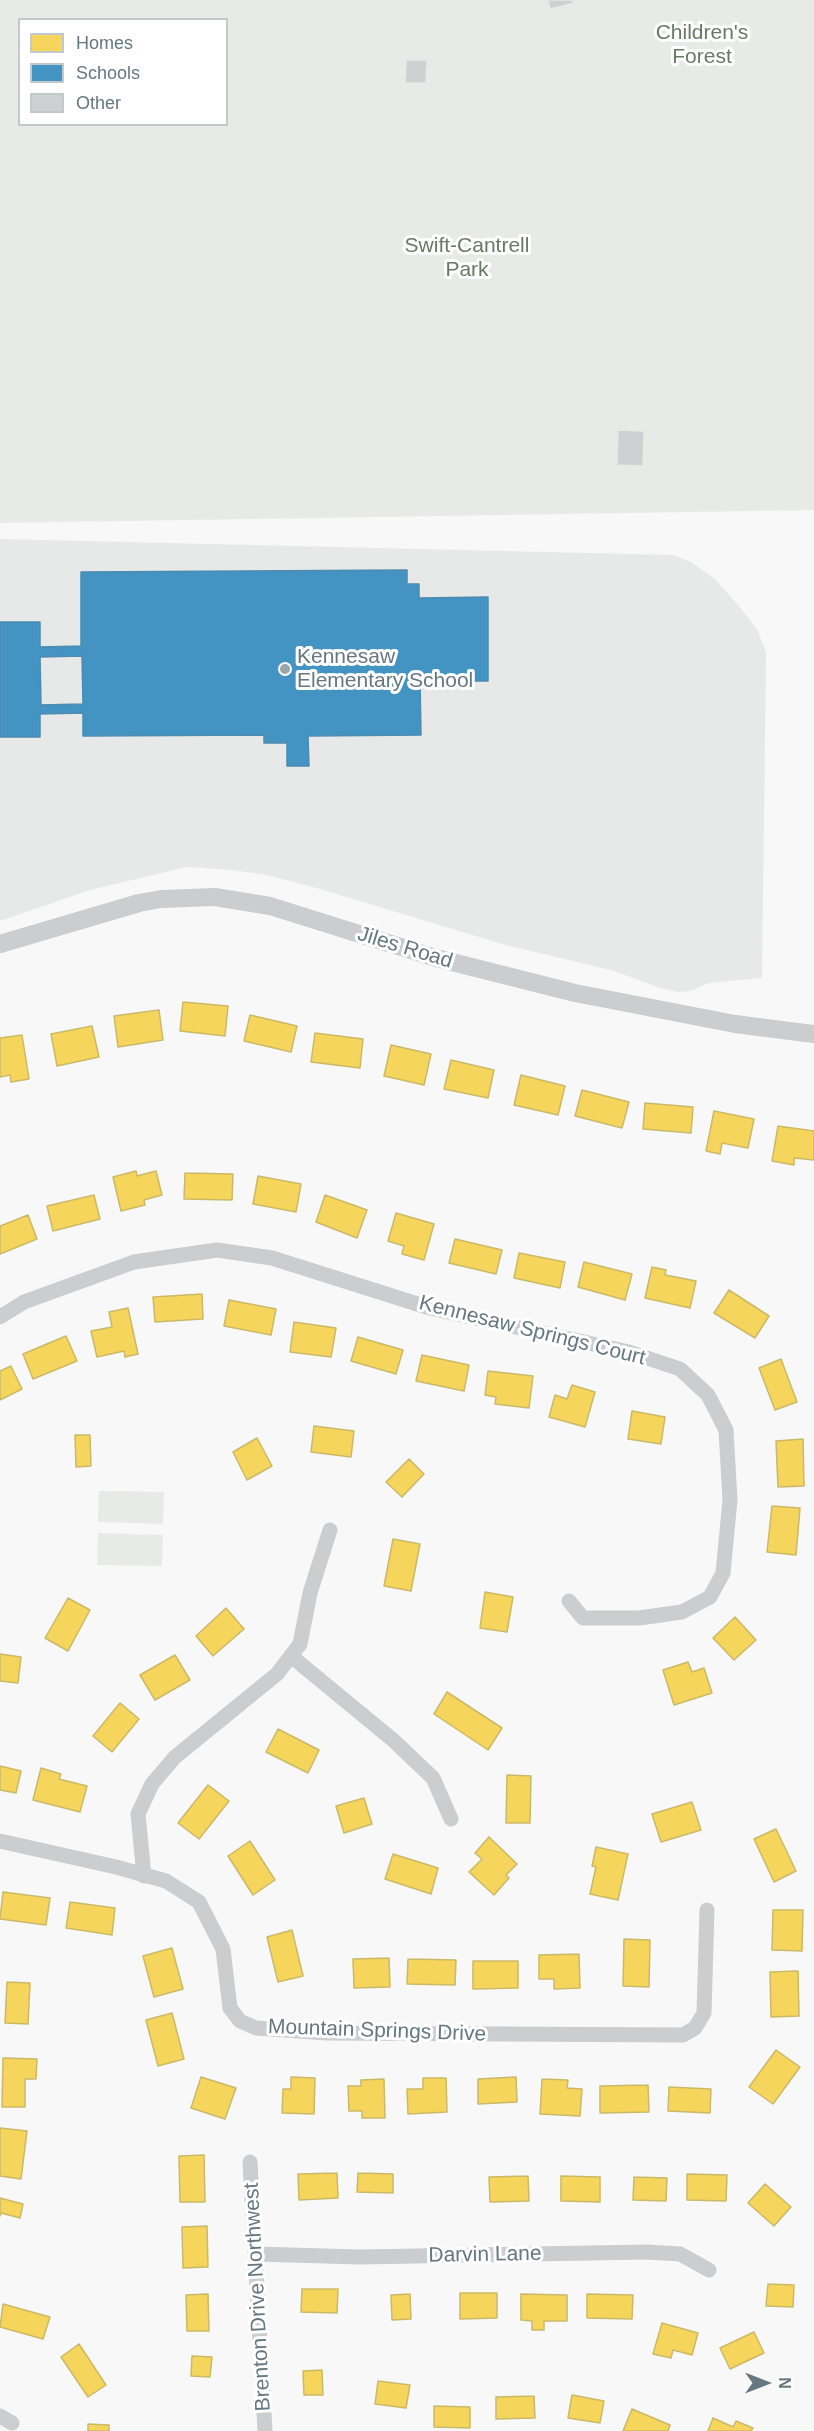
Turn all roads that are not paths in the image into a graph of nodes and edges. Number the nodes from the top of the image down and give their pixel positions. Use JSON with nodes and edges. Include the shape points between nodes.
{"nodes":[{"id":1,"x":0,"y":944,"type":"edge"},
{"id":2,"x":814,"y":1034,"type":"edge"},
{"id":3,"x":0,"y":1317,"type":"edge"},
{"id":4,"x":330,"y":1530,"type":"dead end"},
{"id":5,"x":569,"y":1601,"type":"dead end"},
{"id":6,"x":291,"y":1656,"type":"junction"},
{"id":7,"x":451,"y":1819,"type":"dead end"},
{"id":8,"x":0,"y":1841,"type":"edge"},
{"id":9,"x":144,"y":1876,"type":"junction"},
{"id":10,"x":707,"y":1910,"type":"dead end"},
{"id":11,"x":250,"y":2163,"type":"dead end"},
{"id":12,"x":256,"y":2254,"type":"junction"},
{"id":13,"x":709,"y":2270,"type":"dead end"},
{"id":14,"x":265,"y":2431,"type":"edge"}],
"edges":[{"from":1,"to":2,"type":"street","name":"Jiles Road","via":[[139,903],[215,897],[270,906],[436,958],[575,993],[735,1024]]},
{"from":3,"to":5,"type":"street","name":"Kennesaw Springs Court","via":[[24,1302],[134,1262],[217,1250],[272,1258],[430,1308],[628,1352],[680,1369],[708,1395],[726,1430],[730,1500],[723,1573],[710,1597],[682,1612],[639,1618],[583,1618]]},
{"from":4,"to":6,"type":"street","via":[[310,1593],[300,1644]]},
{"from":6,"to":7,"type":"street","via":[[433,1778]]},
{"from":6,"to":9,"type":"street","via":[[277,1674],[175,1757],[152,1784],[138,1814]]},
{"from":8,"to":9,"type":"street","name":"Mountain Springs Drive"},
{"from":9,"to":10,"type":"street","name":"Mountain Springs Drive","via":[[166,1881],[199,1902],[223,1949],[230,2008],[240,2021],[256,2028],[327,2033],[683,2035],[695,2028],[704,2013]]},
{"from":11,"to":12,"type":"street","name":"Brenton Drive Northwest"},
{"from":12,"to":13,"type":"street","name":"Darvin Lane","via":[[359,2257],[647,2252],[680,2254]]},
{"from":12,"to":14,"type":"street","name":"Brenton Drive Northwest"}]}
